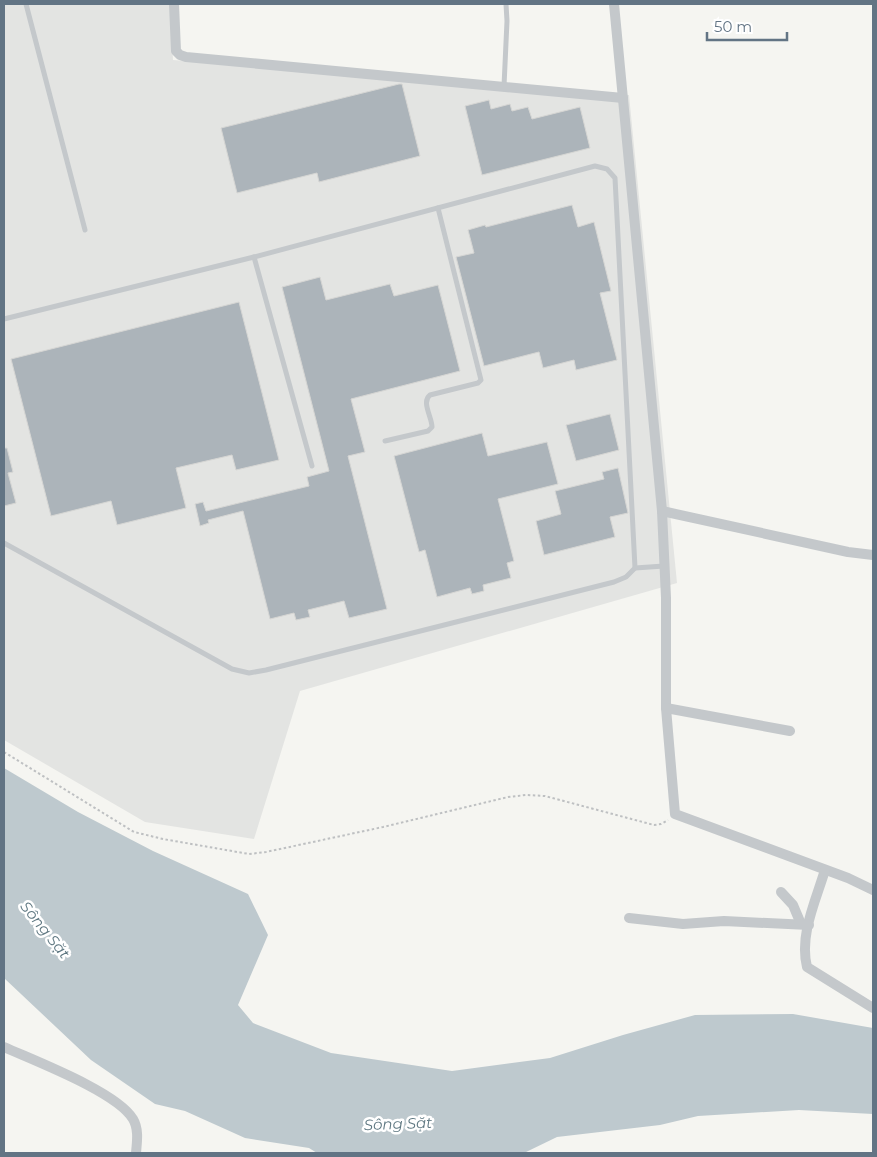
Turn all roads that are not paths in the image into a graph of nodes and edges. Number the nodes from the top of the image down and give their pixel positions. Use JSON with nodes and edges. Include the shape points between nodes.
{"nodes":[{"id":1,"x":26,"y":4,"type":"edge"},
{"id":2,"x":174,"y":4,"type":"edge"},
{"id":3,"x":506,"y":4,"type":"edge"},
{"id":4,"x":614,"y":4,"type":"edge"},
{"id":5,"x":504,"y":86,"type":"junction"},
{"id":6,"x":623,"y":98,"type":"junction"},
{"id":7,"x":438,"y":208,"type":"junction"},
{"id":8,"x":85,"y":230,"type":"dead end"},
{"id":9,"x":254,"y":257,"type":"junction"},
{"id":10,"x":4,"y":319,"type":"edge"},
{"id":11,"x":384,"y":441,"type":"dead end"},
{"id":12,"x":312,"y":466,"type":"dead end"},
{"id":13,"x":662,"y":511,"type":"junction"},
{"id":14,"x":4,"y":543,"type":"edge"},
{"id":15,"x":873,"y":555,"type":"edge"},
{"id":16,"x":664,"y":566,"type":"junction"},
{"id":17,"x":636,"y":568,"type":"junction"},
{"id":18,"x":666,"y":708,"type":"junction"},
{"id":19,"x":790,"y":730,"type":"dead end"},
{"id":20,"x":825,"y":870,"type":"junction"},
{"id":21,"x":873,"y":889,"type":"edge"},
{"id":22,"x":781,"y":892,"type":"dead end"},
{"id":23,"x":629,"y":918,"type":"dead end"},
{"id":24,"x":805,"y":925,"type":"junction"},
{"id":25,"x":873,"y":1008,"type":"edge"},
{"id":26,"x":4,"y":1047,"type":"edge"},
{"id":27,"x":136,"y":1153,"type":"edge"}],
"edges":[{"from":1,"to":8,"type":"lane"},
{"from":2,"to":5,"type":"street","via":[[176,51],[186,57]]},
{"from":3,"to":5,"type":"lane"},
{"from":4,"to":6,"type":"street"},
{"from":5,"to":6,"type":"street"},
{"from":6,"to":13,"type":"street"},
{"from":7,"to":9,"type":"lane"},
{"from":7,"to":11,"type":"lane","via":[[481,380],[426,397],[432,420],[428,431]]},
{"from":7,"to":17,"type":"lane","via":[[595,166],[607,169],[615,178]]},
{"from":9,"to":10,"type":"lane"},
{"from":9,"to":12,"type":"lane"},
{"from":13,"to":15,"type":"street"},
{"from":13,"to":16,"type":"street"},
{"from":14,"to":17,"type":"lane","via":[[232,669],[249,673],[614,582]]},
{"from":16,"to":17,"type":"lane"},
{"from":16,"to":18,"type":"street"},
{"from":18,"to":19,"type":"street"},
{"from":18,"to":20,"type":"street","via":[[675,814]]},
{"from":20,"to":21,"type":"street"},
{"from":20,"to":24,"type":"street"},
{"from":22,"to":24,"type":"street","via":[[793,904]]},
{"from":23,"to":24,"type":"street","via":[[683,924],[724,921]]},
{"from":24,"to":25,"type":"street","via":[[807,967]]},
{"from":26,"to":27,"type":"street","via":[[94,1088],[117,1103],[133,1119]]}]}
